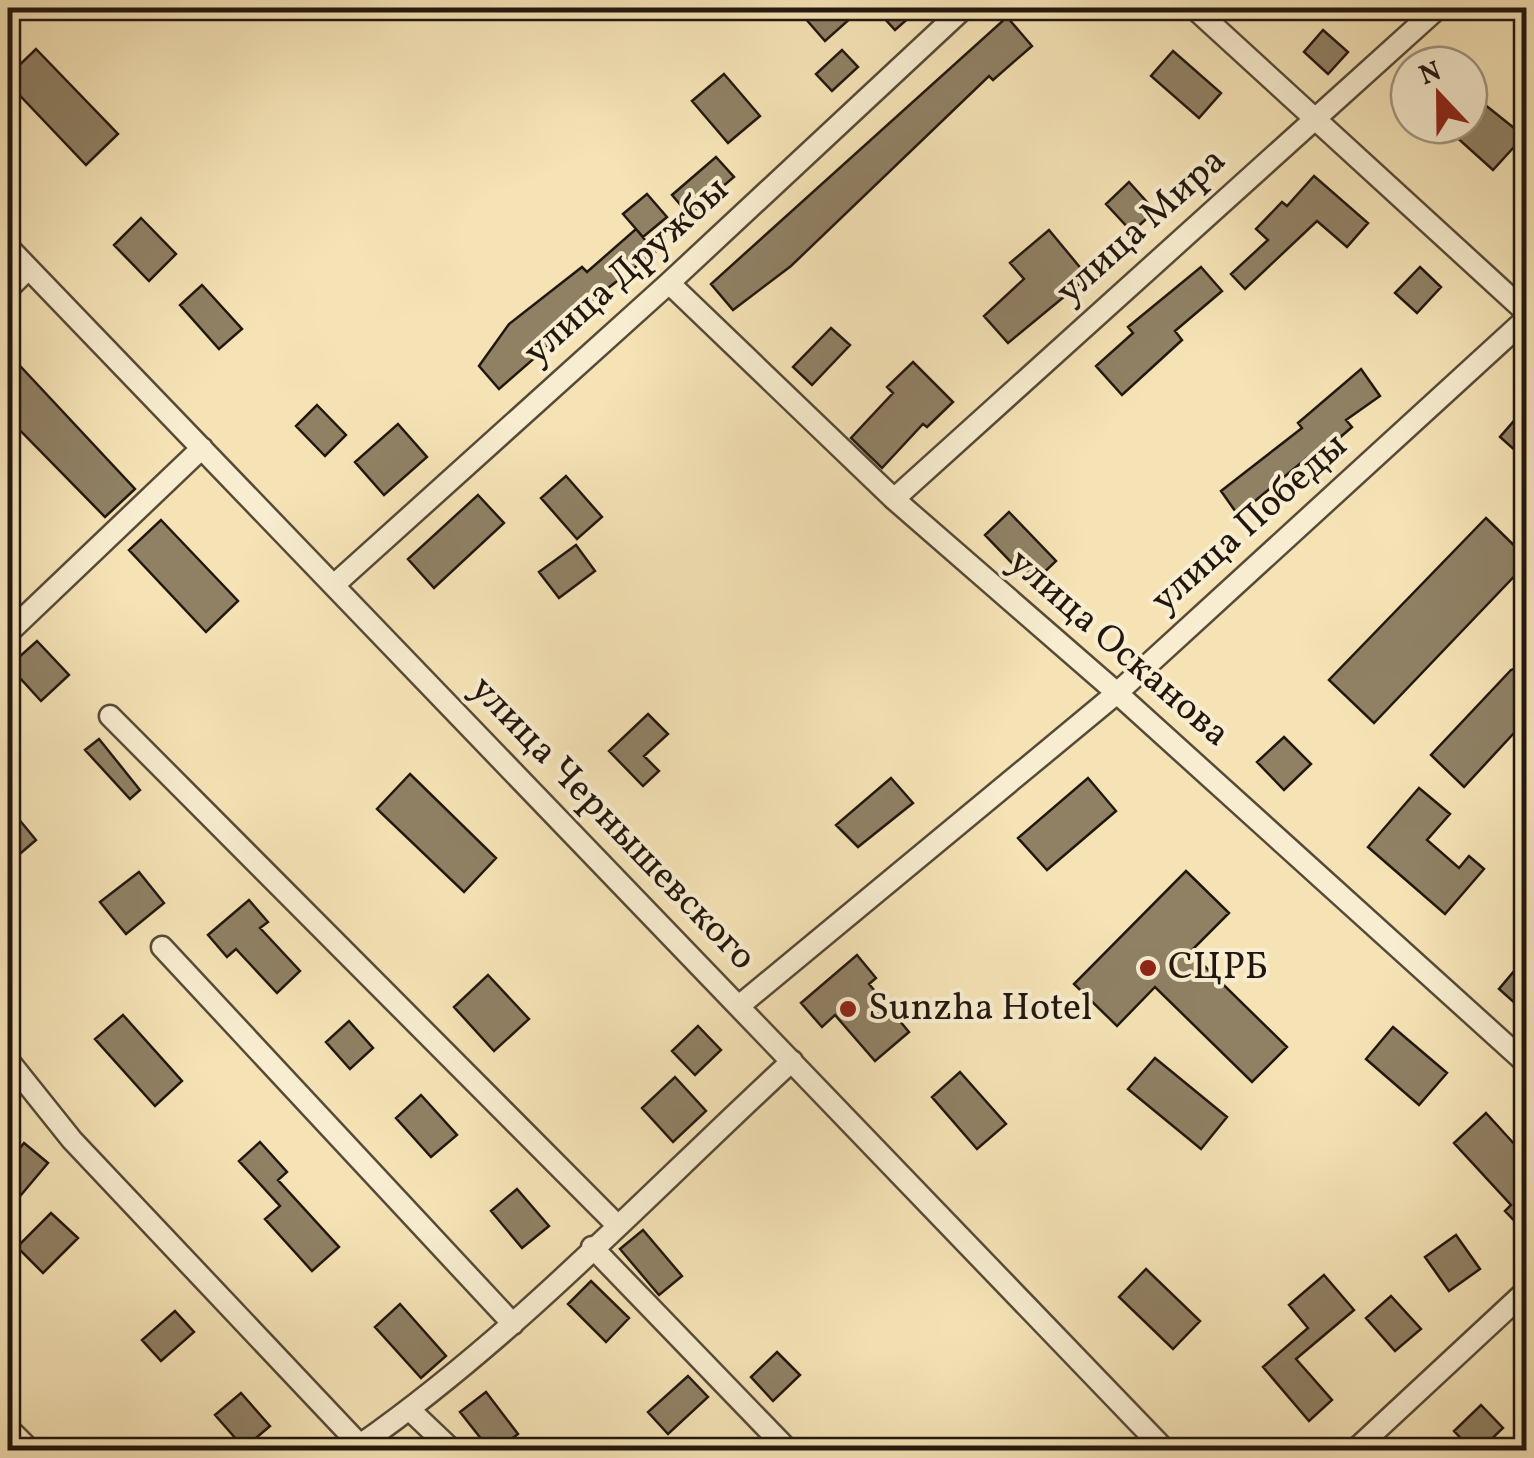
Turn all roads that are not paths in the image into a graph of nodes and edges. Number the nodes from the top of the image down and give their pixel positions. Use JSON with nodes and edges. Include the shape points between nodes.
{"nodes":[{"id":1,"x":964,"y":8,"type":"edge"},
{"id":2,"x":1194,"y":8,"type":"edge"},
{"id":3,"x":1438,"y":8,"type":"edge"},
{"id":4,"x":1314,"y":119,"type":"junction"},
{"id":5,"x":8,"y":247,"type":"edge"},
{"id":6,"x":28,"y":269,"type":"junction"},
{"id":7,"x":669,"y":283,"type":"junction"},
{"id":8,"x":8,"y":289,"type":"edge"},
{"id":9,"x":1526,"y":316,"type":"edge"},
{"id":10,"x":202,"y":448,"type":"junction"},
{"id":11,"x":894,"y":500,"type":"junction"},
{"id":12,"x":334,"y":584,"type":"junction"},
{"id":13,"x":8,"y":632,"type":"edge"},
{"id":14,"x":1118,"y":692,"type":"junction"},
{"id":15,"x":110,"y":716,"type":"dead end"},
{"id":16,"x":162,"y":948,"type":"dead end"},
{"id":17,"x":739,"y":1006,"type":"junction"},
{"id":18,"x":8,"y":1060,"type":"edge"},
{"id":19,"x":792,"y":1061,"type":"junction"},
{"id":20,"x":1526,"y":1063,"type":"edge"},
{"id":21,"x":616,"y":1224,"type":"junction"},
{"id":22,"x":592,"y":1248,"type":"junction"},
{"id":23,"x":1526,"y":1291,"type":"edge"},
{"id":24,"x":512,"y":1324,"type":"junction"},
{"id":25,"x":410,"y":1410,"type":"junction"},
{"id":26,"x":8,"y":1428,"type":"edge"},
{"id":27,"x":30,"y":1450,"type":"edge"},
{"id":28,"x":452,"y":1450,"type":"edge"},
{"id":29,"x":788,"y":1450,"type":"edge"},
{"id":30,"x":1165,"y":1450,"type":"edge"},
{"id":31,"x":1355,"y":1450,"type":"edge"}],
"edges":[{"from":1,"to":7,"type":"street","name":"улица Дружбы"},
{"from":2,"to":4,"type":"street"},
{"from":3,"to":4,"type":"street","name":"улица Мира"},
{"from":4,"to":9,"type":"street"},
{"from":4,"to":11,"type":"street","name":"улица Мира"},
{"from":5,"to":6,"type":"street","name":"улица Чернышевского"},
{"from":6,"to":8,"type":"street"},
{"from":6,"to":10,"type":"street","name":"улица Чернышевского"},
{"from":7,"to":11,"type":"street","name":"улица Осканова"},
{"from":7,"to":12,"type":"street","name":"улица Дружбы"},
{"from":9,"to":14,"type":"street","name":"улица Победы"},
{"from":10,"to":12,"type":"street","name":"улица Чернышевского"},
{"from":10,"to":13,"type":"street"},
{"from":11,"to":14,"type":"street","name":"улица Осканова"},
{"from":12,"to":17,"type":"street","name":"улица Чернышевского"},
{"from":14,"to":17,"type":"street","name":"улица Победы"},
{"from":14,"to":20,"type":"street","name":"улица Осканова"},
{"from":15,"to":21,"type":"street"},
{"from":16,"to":24,"type":"street"},
{"from":17,"to":19,"type":"street","name":"улица Чернышевского"},
{"from":18,"to":25,"type":"street","via":[[72,1140],[360,1445]]},
{"from":19,"to":21,"type":"street"},
{"from":19,"to":30,"type":"street","name":"улица Чернышевского"},
{"from":21,"to":22,"type":"street"},
{"from":22,"to":24,"type":"street"},
{"from":22,"to":29,"type":"street"},
{"from":23,"to":31,"type":"street"},
{"from":24,"to":25,"type":"street"},
{"from":25,"to":28,"type":"street"},
{"from":26,"to":27,"type":"street"}]}
